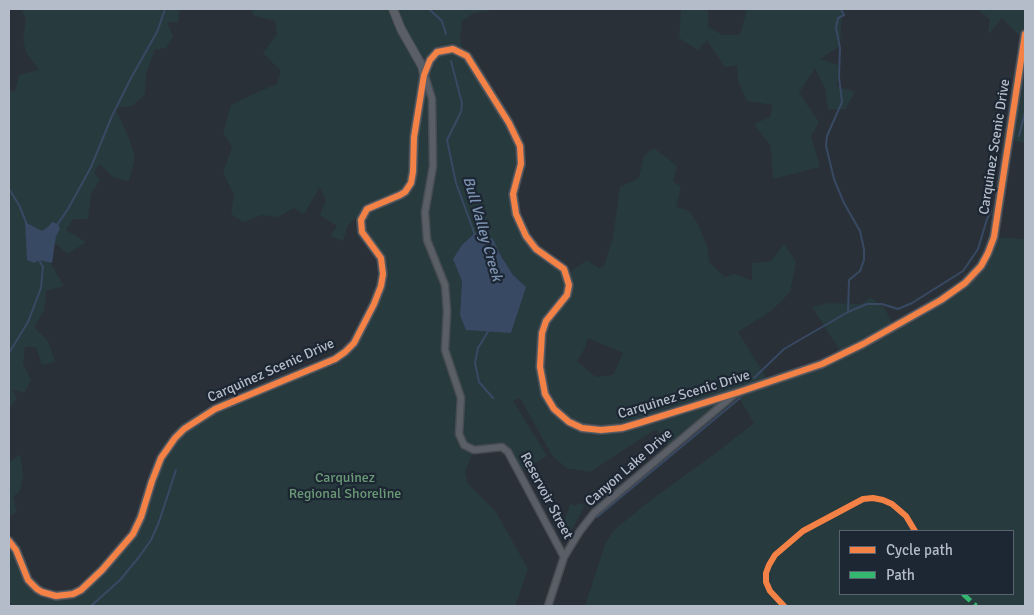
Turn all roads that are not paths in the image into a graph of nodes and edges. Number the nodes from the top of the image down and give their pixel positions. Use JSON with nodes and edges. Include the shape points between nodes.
{"nodes":[{"id":1,"x":393,"y":9,"type":"edge"},
{"id":2,"x":1025,"y":34,"type":"edge"},
{"id":3,"x":424,"y":75,"type":"junction"},
{"id":4,"x":736,"y":393,"type":"junction"},
{"id":5,"x":9,"y":541,"type":"edge"},
{"id":6,"x":564,"y":557,"type":"junction"},
{"id":7,"x":548,"y":606,"type":"edge"}],
"edges":[{"from":1,"to":3,"type":"street"},
{"from":2,"to":4,"type":"street","name":"Carquinez Scenic Drive","via":[[994,237],[976,272],[949,295],[853,350]]},
{"from":3,"to":4,"type":"street","name":"Carquinez Scenic Drive","via":[[437,52],[453,48],[462,52],[471,60],[520,146],[522,158],[513,194],[516,214],[536,249],[560,264],[569,279],[567,295],[546,321],[541,340],[542,384],[558,414],[582,428],[613,430]]},
{"from":3,"to":5,"type":"street","name":"Carquinez Scenic Drive","via":[[411,182],[405,192],[368,209],[361,220],[362,232],[381,258],[383,274],[374,304],[354,343],[335,359],[215,409],[184,429],[161,458],[133,534],[81,590],[56,596],[37,589],[28,580]]},
{"from":3,"to":6,"type":"street","name":"Reservoir Street","via":[[432,99],[433,166],[425,212],[427,240],[445,285],[445,350],[461,398],[459,434],[464,445],[474,450],[502,447],[508,452]]},
{"from":4,"to":6,"type":"street","name":"Canyon Lake Drive","via":[[594,513]]},
{"from":6,"to":7,"type":"street","name":"Canyon Lake Drive"}]}
